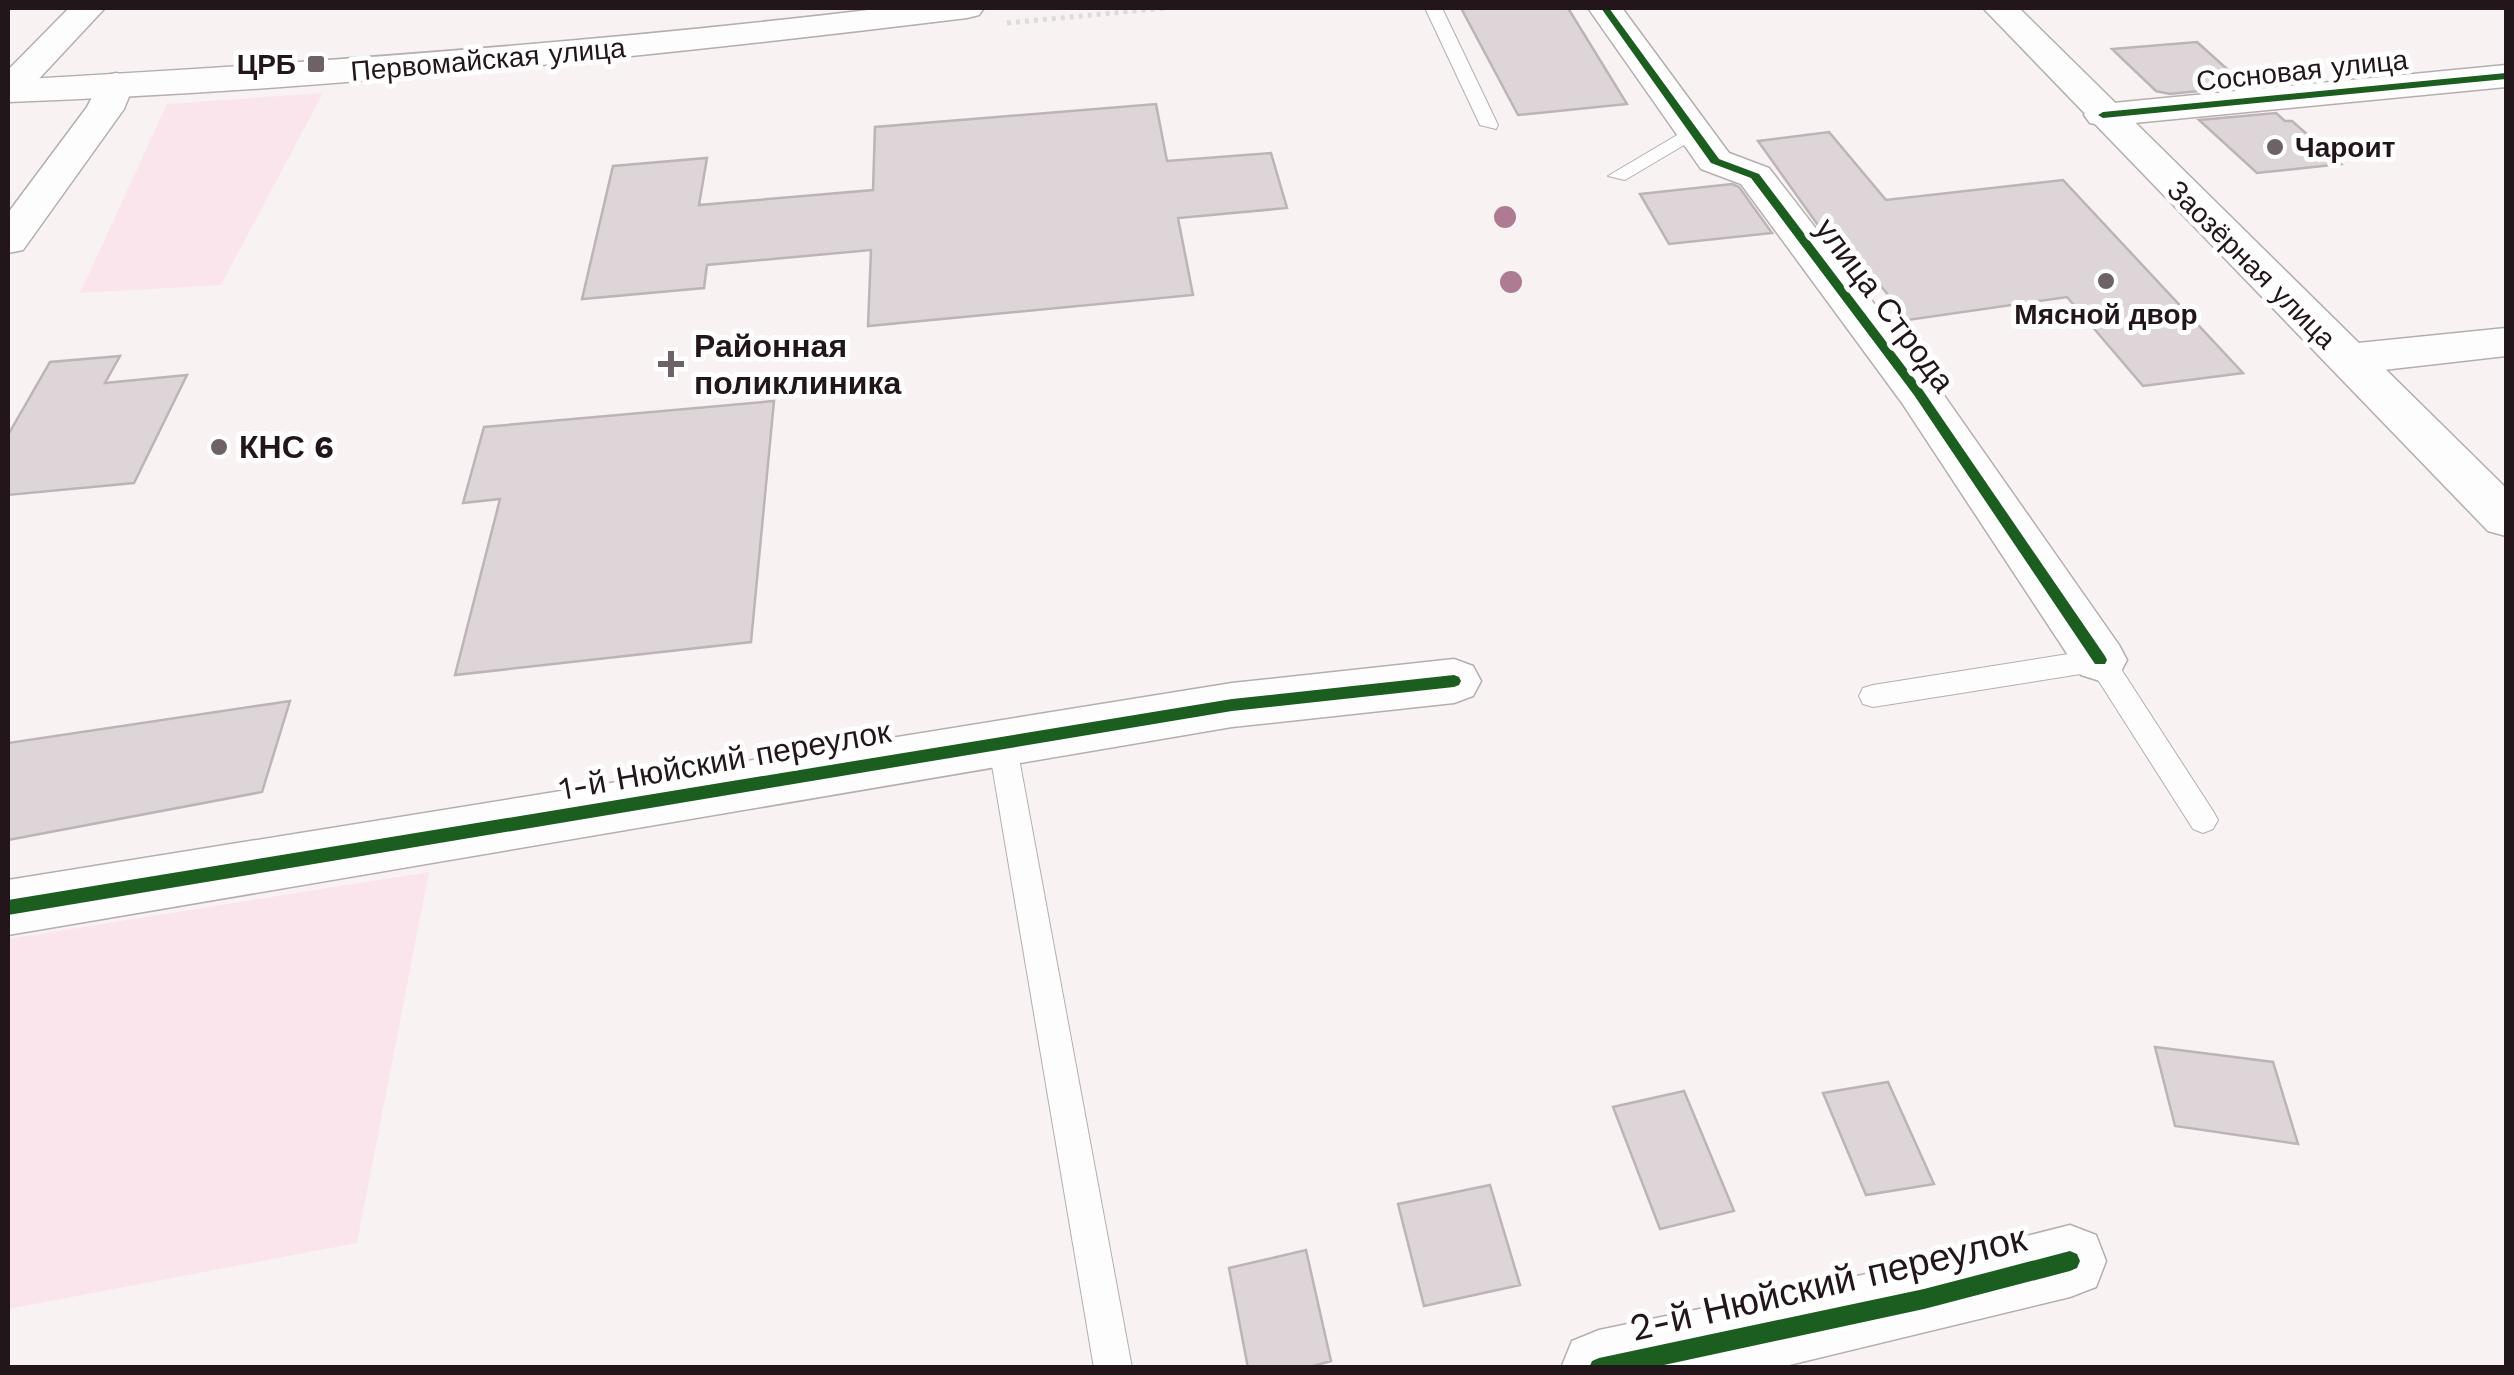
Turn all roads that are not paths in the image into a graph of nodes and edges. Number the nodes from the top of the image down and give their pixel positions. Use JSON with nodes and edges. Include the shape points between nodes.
{"nodes":[{"id":1,"x":88,"y":8,"type":"edge"},
{"id":2,"x":966,"y":8,"type":"edge"},
{"id":3,"x":1433,"y":8,"type":"edge"},
{"id":4,"x":1605,"y":8,"type":"edge"},
{"id":5,"x":2000,"y":8,"type":"edge"},
{"id":6,"x":2506,"y":76,"type":"edge"},
{"id":7,"x":116,"y":84,"type":"junction"},
{"id":8,"x":8,"y":90,"type":"edge"},
{"id":9,"x":2103,"y":115,"type":"junction"},
{"id":10,"x":1489,"y":125,"type":"dead end"},
{"id":11,"x":1694,"y":131,"type":"junction"},
{"id":12,"x":1618,"y":176,"type":"dead end"},
{"id":13,"x":9,"y":236,"type":"edge"},
{"id":14,"x":2506,"y":342,"type":"edge"},
{"id":15,"x":2348,"y":359,"type":"junction"},
{"id":16,"x":2506,"y":518,"type":"edge"},
{"id":17,"x":2100,"y":660,"type":"junction"},
{"id":18,"x":1454,"y":681,"type":"dead end"},
{"id":19,"x":1873,"y":696,"type":"dead end"},
{"id":20,"x":1002,"y":742,"type":"junction"},
{"id":21,"x":2204,"y":820,"type":"dead end"},
{"id":22,"x":8,"y":908,"type":"edge"},
{"id":23,"x":2070,"y":1261,"type":"dead end"},
{"id":24,"x":1113,"y":1368,"type":"edge"},
{"id":25,"x":1599,"y":1368,"type":"edge"}],
"edges":[{"from":1,"to":8,"type":"street"},
{"from":2,"to":7,"type":"street","name":"Первомайская улица","via":[[696,41]]},
{"from":3,"to":10,"type":"lane"},
{"from":4,"to":11,"type":"street","name":"улица Строда"},
{"from":5,"to":9,"type":"street","name":"Заозёрная улица"},
{"from":6,"to":9,"type":"street","name":"Сосновая улица"},
{"from":7,"to":8,"type":"street","name":"Первомайская улица"},
{"from":7,"to":13,"type":"street","via":[[105,109]]},
{"from":9,"to":15,"type":"street","name":"Заозёрная улица"},
{"from":11,"to":12,"type":"lane"},
{"from":11,"to":17,"type":"street","name":"улица Строда","via":[[1715,161],[1755,176],[1918,392]]},
{"from":14,"to":15,"type":"street"},
{"from":15,"to":16,"type":"street","name":"Заозёрная улица"},
{"from":17,"to":19,"type":"lane"},
{"from":17,"to":21,"type":"lane","name":"улица Строда"},
{"from":18,"to":20,"type":"street","name":"1-й Нюйский переулок","via":[[1232,704]]},
{"from":20,"to":22,"type":"street","name":"1-й Нюйский переулок"},
{"from":20,"to":24,"type":"lane"},
{"from":23,"to":25,"type":"street","name":"2-й Нюйский переулок"}]}
